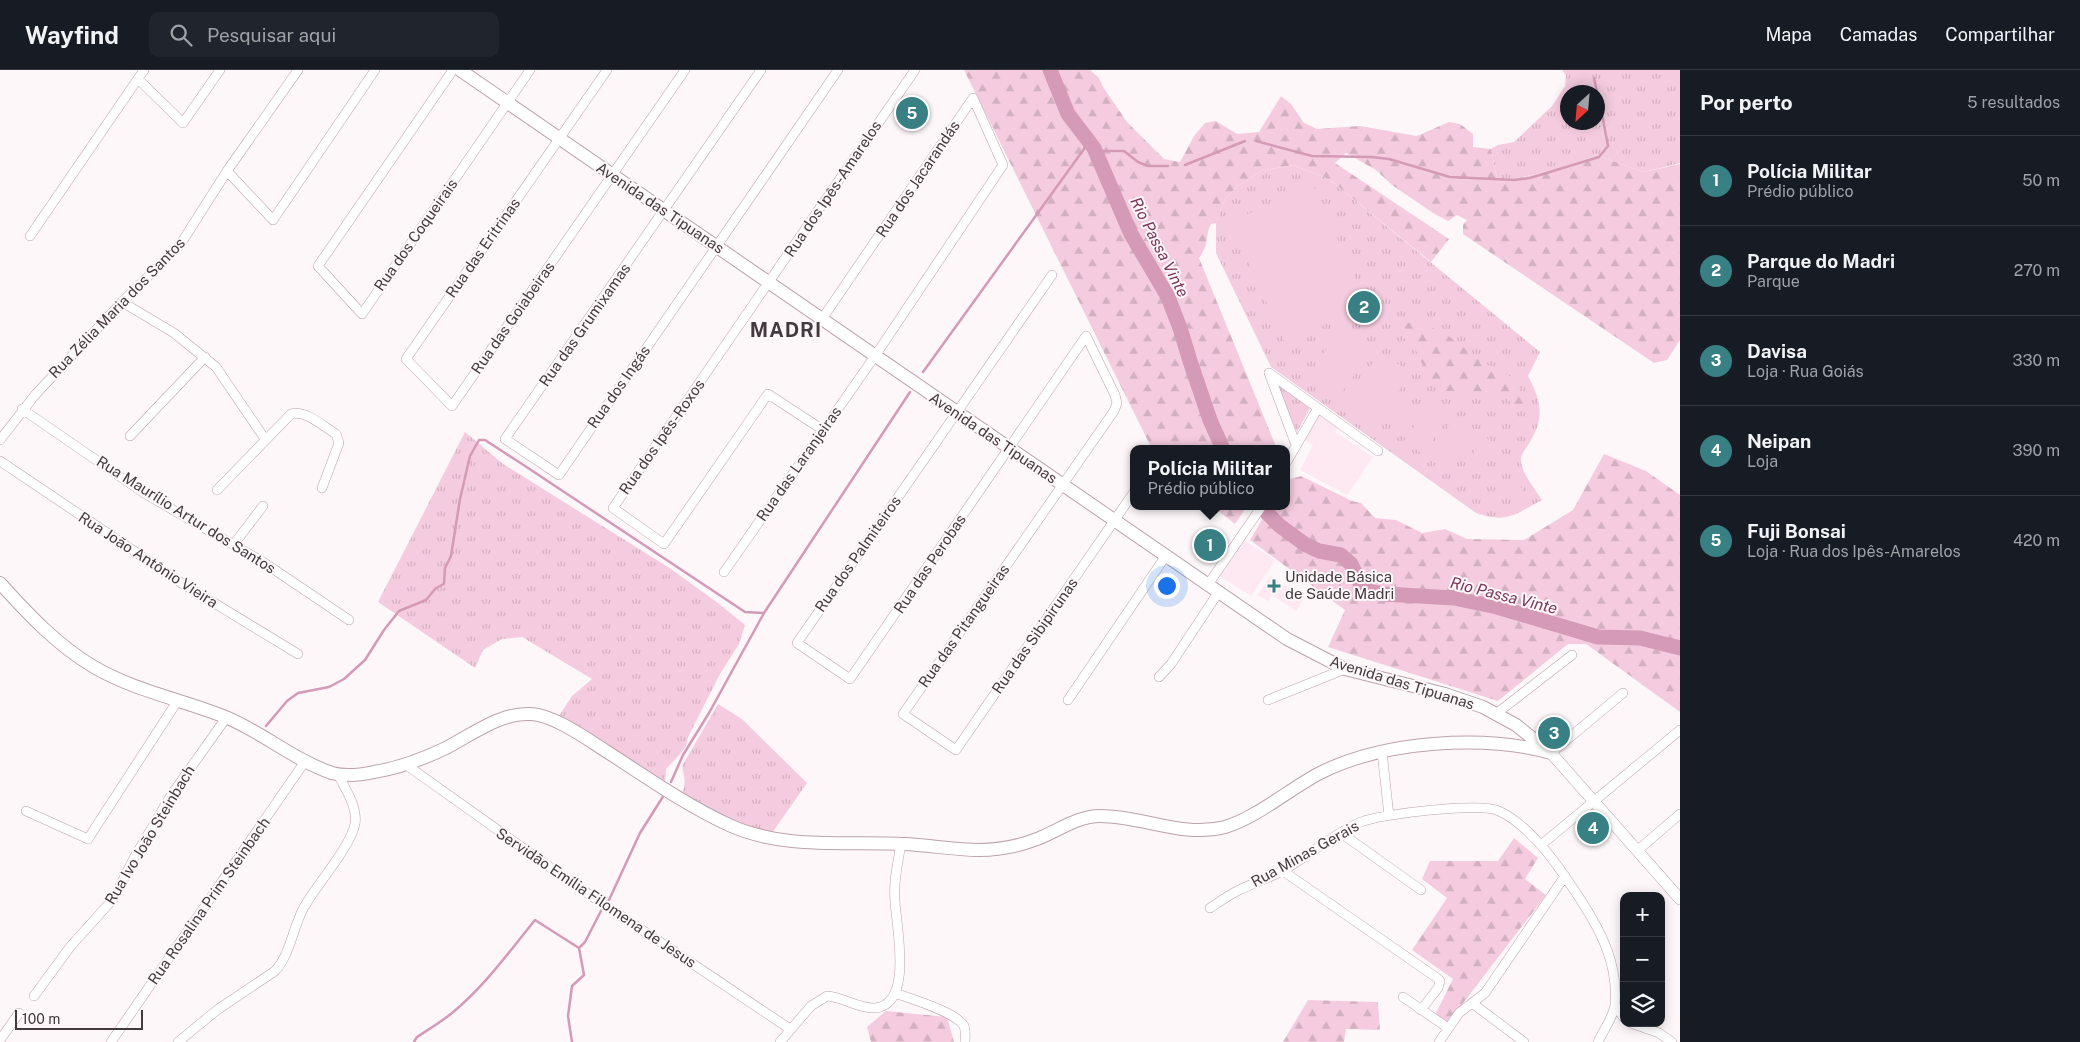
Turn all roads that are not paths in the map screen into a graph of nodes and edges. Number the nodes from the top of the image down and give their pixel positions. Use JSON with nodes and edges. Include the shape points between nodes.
{"nodes":[{"id":1,"x":144,"y":70,"type":"edge"},
{"id":2,"x":220,"y":70,"type":"edge"},
{"id":3,"x":298,"y":70,"type":"edge"},
{"id":4,"x":376,"y":70,"type":"edge"},
{"id":5,"x":453,"y":70,"type":"edge"},
{"id":6,"x":460,"y":70,"type":"edge"},
{"id":7,"x":530,"y":70,"type":"edge"},
{"id":8,"x":607,"y":70,"type":"edge"},
{"id":9,"x":685,"y":70,"type":"edge"},
{"id":10,"x":761,"y":70,"type":"edge"},
{"id":11,"x":838,"y":70,"type":"edge"},
{"id":12,"x":915,"y":70,"type":"edge"},
{"id":13,"x":138,"y":79,"type":"junction"},
{"id":14,"x":508,"y":103,"type":"junction"},
{"id":15,"x":559,"y":138,"type":"junction"},
{"id":16,"x":1003,"y":165,"type":"joint"},
{"id":17,"x":227,"y":171,"type":"junction"},
{"id":18,"x":612,"y":175,"type":"junction"},
{"id":19,"x":664,"y":211,"type":"junction"},
{"id":20,"x":30,"y":236,"type":"dead end"},
{"id":21,"x":716,"y":246,"type":"junction"},
{"id":22,"x":1052,"y":275,"type":"dead end"},
{"id":23,"x":769,"y":283,"type":"junction"},
{"id":24,"x":122,"y":302,"type":"junction"},
{"id":25,"x":822,"y":319,"type":"junction"},
{"id":26,"x":874,"y":356,"type":"junction"},
{"id":27,"x":205,"y":357,"type":"junction"},
{"id":28,"x":406,"y":358,"type":"joint"},
{"id":29,"x":1318,"y":408,"type":"junction"},
{"id":30,"x":22,"y":409,"type":"junction"},
{"id":31,"x":957,"y":412,"type":"junction"},
{"id":32,"x":823,"y":430,"type":"junction"},
{"id":33,"x":130,"y":436,"type":"dead end"},
{"id":34,"x":265,"y":439,"type":"junction"},
{"id":35,"x":505,"y":439,"type":"joint"},
{"id":36,"x":0,"y":440,"type":"edge"},
{"id":37,"x":1296,"y":445,"type":"junction"},
{"id":38,"x":1009,"y":448,"type":"junction"},
{"id":39,"x":1378,"y":451,"type":"dead end"},
{"id":40,"x":1290,"y":456,"type":"edge"},
{"id":41,"x":0,"y":461,"type":"edge"},
{"id":42,"x":1062,"y":484,"type":"junction"},
{"id":43,"x":322,"y":488,"type":"dead end"},
{"id":44,"x":217,"y":490,"type":"dead end"},
{"id":45,"x":1130,"y":498,"type":"edge"},
{"id":46,"x":264,"y":506,"type":"dead end"},
{"id":47,"x":1260,"y":510,"type":"edge"},
{"id":48,"x":1114,"y":521,"type":"junction"},
{"id":49,"x":234,"y":544,"type":"junction"},
{"id":50,"x":1165,"y":557,"type":"junction"},
{"id":51,"x":724,"y":572,"type":"dead end"},
{"id":52,"x":0,"y":583,"type":"edge"},
{"id":53,"x":1207,"y":586,"type":"junction"},
{"id":54,"x":1218,"y":593,"type":"junction"},
{"id":55,"x":349,"y":620,"type":"dead end"},
{"id":56,"x":298,"y":654,"type":"dead end"},
{"id":57,"x":1572,"y":655,"type":"dead end"},
{"id":58,"x":1345,"y":669,"type":"junction"},
{"id":59,"x":1159,"y":677,"type":"dead end"},
{"id":60,"x":850,"y":679,"type":"joint"},
{"id":61,"x":1623,"y":693,"type":"dead end"},
{"id":62,"x":178,"y":700,"type":"junction"},
{"id":63,"x":1068,"y":700,"type":"dead end"},
{"id":64,"x":1268,"y":700,"type":"dead end"},
{"id":65,"x":1497,"y":714,"type":"junction"},
{"id":66,"x":226,"y":718,"type":"junction"},
{"id":67,"x":1680,"y":730,"type":"edge"},
{"id":68,"x":956,"y":750,"type":"joint"},
{"id":69,"x":1382,"y":752,"type":"junction"},
{"id":70,"x":1551,"y":753,"type":"junction"},
{"id":71,"x":306,"y":760,"type":"junction"},
{"id":72,"x":405,"y":764,"type":"junction"},
{"id":73,"x":338,"y":774,"type":"junction"},
{"id":74,"x":1594,"y":800,"type":"junction"},
{"id":75,"x":26,"y":810,"type":"dead end"},
{"id":76,"x":1680,"y":814,"type":"edge"},
{"id":77,"x":1389,"y":816,"type":"junction"},
{"id":78,"x":1341,"y":833,"type":"junction"},
{"id":79,"x":901,"y":844,"type":"junction"},
{"id":80,"x":1541,"y":845,"type":"junction"},
{"id":81,"x":1638,"y":850,"type":"junction"},
{"id":82,"x":1283,"y":871,"type":"junction"},
{"id":83,"x":1565,"y":876,"type":"junction"},
{"id":84,"x":1421,"y":890,"type":"dead end"},
{"id":85,"x":1680,"y":899,"type":"edge"},
{"id":86,"x":1210,"y":908,"type":"dead end"},
{"id":87,"x":895,"y":993,"type":"junction"},
{"id":88,"x":34,"y":996,"type":"dead end"},
{"id":89,"x":1403,"y":997,"type":"dead end"},
{"id":90,"x":1472,"y":1003,"type":"junction"},
{"id":91,"x":1615,"y":1005,"type":"junction"},
{"id":92,"x":1421,"y":1010,"type":"junction"},
{"id":93,"x":1620,"y":1012,"type":"edge"},
{"id":94,"x":19,"y":1013,"type":"dead end"},
{"id":95,"x":1642,"y":1027,"type":"edge"},
{"id":96,"x":1448,"y":1028,"type":"junction"},
{"id":97,"x":790,"y":1029,"type":"junction"},
{"id":98,"x":184,"y":1040,"type":"edge"},
{"id":99,"x":1,"y":1041,"type":"edge"},
{"id":100,"x":111,"y":1042,"type":"edge"},
{"id":101,"x":780,"y":1042,"type":"edge"},
{"id":102,"x":965,"y":1042,"type":"edge"},
{"id":103,"x":1438,"y":1042,"type":"edge"},
{"id":104,"x":1524,"y":1042,"type":"edge"},
{"id":105,"x":1598,"y":1042,"type":"edge"},
{"id":106,"x":1672,"y":1042,"type":"edge"}],
"edges":[{"from":1,"to":13,"type":"street"},
{"from":2,"to":13,"type":"street","via":[[183,123]]},
{"from":3,"to":17,"type":"street","name":"Rua Zélia Maria dos Santos"},
{"from":4,"to":17,"type":"street","via":[[273,220]]},
{"from":5,"to":14,"type":"street","name":"Rua dos Coqueirais","via":[[318,266],[362,314]]},
{"from":6,"to":14,"type":"main road","name":"Avenida das Tipuanas"},
{"from":7,"to":14,"type":"street"},
{"from":8,"to":15,"type":"street","name":"Rua das Eritrinas"},
{"from":9,"to":18,"type":"street"},
{"from":10,"to":19,"type":"street","name":"Rua das Grumixamas"},
{"from":11,"to":21,"type":"street"},
{"from":12,"to":23,"type":"street","name":"Rua dos Ipês-Amarelos"},
{"from":13,"to":20,"type":"street"},
{"from":14,"to":15,"type":"main road","name":"Avenida das Tipuanas"},
{"from":15,"to":18,"type":"main road","name":"Avenida das Tipuanas"},
{"from":15,"to":28,"type":"street","name":"Rua das Eritrinas"},
{"from":16,"to":25,"type":"street","name":"Rua dos Jacarandás","via":[[973,98]]},
{"from":16,"to":26,"type":"street","name":"Rua das Laranjeiras"},
{"from":17,"to":24,"type":"street","name":"Rua Zélia Maria dos Santos","via":[[180,245]]},
{"from":18,"to":19,"type":"main road","name":"Avenida das Tipuanas"},
{"from":18,"to":28,"type":"street","name":"Rua das Goiabeiras","via":[[452,406]]},
{"from":19,"to":21,"type":"main road","name":"Avenida das Tipuanas"},
{"from":19,"to":35,"type":"street","name":"Rua das Grumixamas"},
{"from":21,"to":23,"type":"main road","name":"Avenida das Tipuanas"},
{"from":21,"to":35,"type":"street","name":"Rua dos Ingás","via":[[558,475]]},
{"from":22,"to":31,"type":"street"},
{"from":23,"to":25,"type":"main road","name":"Avenida das Tipuanas"},
{"from":23,"to":32,"type":"street","name":"Rua dos Ipês-Roxos","via":[[613,508],[664,544],[768,394]]},
{"from":24,"to":27,"type":"street","via":[[174,333]]},
{"from":24,"to":30,"type":"street","name":"Rua Zélia Maria dos Santos"},
{"from":25,"to":26,"type":"main road","name":"Avenida das Tipuanas"},
{"from":26,"to":31,"type":"main road","name":"Avenida das Tipuanas"},
{"from":26,"to":32,"type":"street","name":"Rua das Laranjeiras"},
{"from":27,"to":33,"type":"street"},
{"from":27,"to":34,"type":"street","via":[[222,374]]},
{"from":29,"to":37,"type":"street"},
{"from":29,"to":37,"type":"street","via":[[1269,373]]},
{"from":29,"to":39,"type":"street"},
{"from":30,"to":36,"type":"street","name":"Rua Zélia Maria dos Santos"},
{"from":30,"to":49,"type":"street","name":"Rua Maurílio Artur dos Santos","via":[[144,493]]},
{"from":31,"to":38,"type":"main road","name":"Avenida das Tipuanas"},
{"from":31,"to":60,"type":"street","name":"Rua dos Palmiteiros","via":[[797,643]]},
{"from":32,"to":51,"type":"street","name":"Rua das Laranjeiras"},
{"from":34,"to":43,"type":"street","via":[[297,412],[336,434],[339,443]]},
{"from":34,"to":44,"type":"street"},
{"from":37,"to":40,"type":"street"},
{"from":38,"to":42,"type":"main road","name":"Avenida das Tipuanas"},
{"from":38,"to":42,"type":"street","name":"Rua das Perobas","via":[[1086,336],[1117,403]]},
{"from":38,"to":60,"type":"street","name":"Rua das Perobas"},
{"from":41,"to":56,"type":"street","name":"Rua João Antônio Vieira","via":[[174,578]]},
{"from":42,"to":48,"type":"main road","name":"Avenida das Tipuanas"},
{"from":42,"to":68,"type":"street","name":"Rua das Pitangueiras","via":[[903,714]]},
{"from":45,"to":48,"type":"street","name":"Rua das Sibipirunas"},
{"from":46,"to":49,"type":"street"},
{"from":47,"to":53,"type":"street"},
{"from":48,"to":50,"type":"main road","name":"Avenida das Tipuanas"},
{"from":48,"to":68,"type":"street","name":"Rua das Sibipirunas"},
{"from":49,"to":55,"type":"street","name":"Rua Maurílio Artur dos Santos"},
{"from":50,"to":53,"type":"main road","name":"Avenida das Tipuanas"},
{"from":50,"to":63,"type":"street"},
{"from":52,"to":62,"type":"main road","via":[[46,630],[93,667]]},
{"from":53,"to":54,"type":"main road","name":"Avenida das Tipuanas"},
{"from":54,"to":58,"type":"main road","name":"Avenida das Tipuanas","via":[[1286,639]]},
{"from":54,"to":59,"type":"street"},
{"from":57,"to":65,"type":"street"},
{"from":58,"to":64,"type":"street"},
{"from":58,"to":65,"type":"main road","name":"Avenida das Tipuanas","via":[[1466,700]]},
{"from":61,"to":70,"type":"street"},
{"from":62,"to":66,"type":"main road"},
{"from":62,"to":75,"type":"street","via":[[88,839]]},
{"from":65,"to":70,"type":"main road","name":"Avenida das Tipuanas"},
{"from":66,"to":71,"type":"main road"},
{"from":66,"to":88,"type":"street","name":"Rua Ivo João Steinbach","via":[[170,796],[114,898],[74,943]]},
{"from":67,"to":74,"type":"street"},
{"from":69,"to":70,"type":"main road","via":[[1484,742],[1514,744]]},
{"from":69,"to":77,"type":"street"},
{"from":69,"to":79,"type":"main road","via":[[1318,774],[1238,822],[1224,827],[1186,830],[1097,816],[1007,848],[964,850]]},
{"from":70,"to":74,"type":"street"},
{"from":71,"to":73,"type":"main road"},
{"from":71,"to":100,"type":"street","name":"Rua Rosalina Prim Steinbach"},
{"from":72,"to":73,"type":"main road","via":[[376,772]]},
{"from":72,"to":79,"type":"main road","via":[[498,721],[532,714],[576,732],[732,827],[753,834],[803,842]]},
{"from":72,"to":97,"type":"street","name":"Servidão Emília Filomena de Jesus","via":[[575,885]]},
{"from":73,"to":98,"type":"street","via":[[353,806],[356,823],[302,910],[281,963],[270,975],[217,1010]]},
{"from":74,"to":80,"type":"street"},
{"from":74,"to":81,"type":"street"},
{"from":76,"to":81,"type":"street"},
{"from":77,"to":78,"type":"street","name":"Rua Minas Gerais","via":[[1360,822]]},
{"from":77,"to":80,"type":"street","name":"Rua Minas Gerais","via":[[1468,807],[1492,808],[1510,818]]},
{"from":78,"to":82,"type":"street","name":"Rua Minas Gerais"},
{"from":78,"to":84,"type":"street"},
{"from":79,"to":87,"type":"street","via":[[894,900],[901,950]]},
{"from":80,"to":83,"type":"street","name":"Rua Minas Gerais"},
{"from":81,"to":85,"type":"street"},
{"from":82,"to":86,"type":"street","name":"Rua Minas Gerais"},
{"from":82,"to":92,"type":"street","via":[[1440,981]]},
{"from":83,"to":90,"type":"street","via":[[1485,993]]},
{"from":83,"to":91,"type":"street","name":"Rua Minas Gerais","via":[[1611,958]]},
{"from":87,"to":97,"type":"street","via":[[885,1005],[876,1008],[827,996],[811,1006]]},
{"from":87,"to":102,"type":"street","via":[[955,1017],[966,1031]]},
{"from":89,"to":92,"type":"street"},
{"from":90,"to":96,"type":"street"},
{"from":90,"to":104,"type":"street"},
{"from":91,"to":93,"type":"street"},
{"from":91,"to":105,"type":"street"},
{"from":92,"to":96,"type":"street"},
{"from":94,"to":99,"type":"street"},
{"from":95,"to":106,"type":"street"},
{"from":96,"to":103,"type":"street"},
{"from":97,"to":101,"type":"street"}]}
